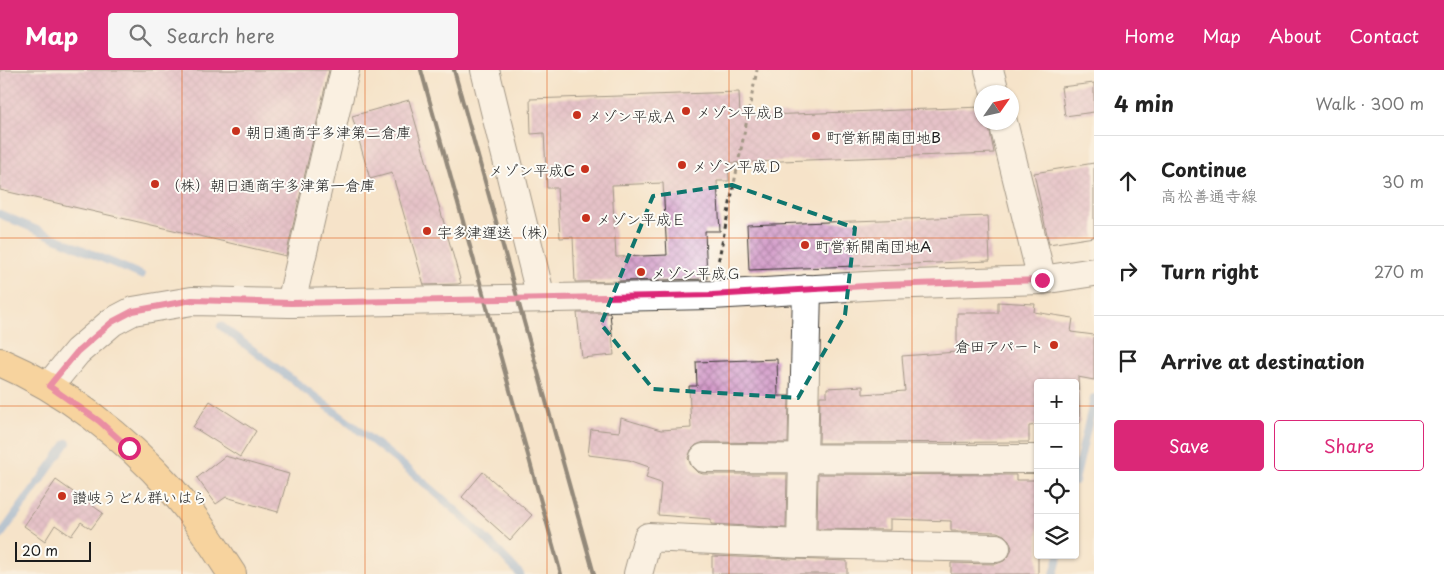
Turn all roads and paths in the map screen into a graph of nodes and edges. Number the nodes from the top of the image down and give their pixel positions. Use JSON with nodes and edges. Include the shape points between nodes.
{"nodes":[{"id":1,"x":345,"y":70,"type":"edge"},
{"id":2,"x":485,"y":70,"type":"edge"},
{"id":3,"x":757,"y":70,"type":"edge"},
{"id":4,"x":989,"y":70,"type":"edge"},
{"id":5,"x":993,"y":85,"type":"edge"},
{"id":6,"x":1004,"y":130,"type":"edge"},
{"id":7,"x":1094,"y":272,"type":"edge"},
{"id":8,"x":1042,"y":280,"type":"junction"},
{"id":9,"x":807,"y":289,"type":"junction"},
{"id":10,"x":712,"y":295,"type":"junction"},
{"id":11,"x":541,"y":298,"type":"junction"},
{"id":12,"x":291,"y":303,"type":"junction"},
{"id":13,"x":0,"y":362,"type":"edge"},
{"id":14,"x":49,"y":386,"type":"junction"},
{"id":15,"x":704,"y":458,"type":"dead end"},
{"id":16,"x":803,"y":459,"type":"junction"},
{"id":17,"x":1034,"y":459,"type":"edge"},
{"id":18,"x":802,"y":544,"type":"junction"},
{"id":19,"x":996,"y":548,"type":"dead end"},
{"id":20,"x":232,"y":574,"type":"edge"},
{"id":21,"x":638,"y":574,"type":"edge"}],
"edges":[{"from":1,"to":12,"type":"street"},
{"from":2,"to":11,"type":"street"},
{"from":3,"to":10,"type":"path"},
{"from":4,"to":5,"type":"street"},
{"from":6,"to":8,"type":"street"},
{"from":7,"to":8,"type":"street"},
{"from":8,"to":9,"type":"street"},
{"from":9,"to":10,"type":"street"},
{"from":9,"to":16,"type":"street"},
{"from":10,"to":11,"type":"street"},
{"from":11,"to":12,"type":"street"},
{"from":12,"to":14,"type":"street","via":[[192,300],[133,311],[112,322],[91,340]]},
{"from":13,"to":14,"type":"main road"},
{"from":14,"to":20,"type":"main road","via":[[99,421],[172,490]]},
{"from":15,"to":16,"type":"street"},
{"from":16,"to":17,"type":"street"},
{"from":16,"to":18,"type":"street"},
{"from":18,"to":19,"type":"street"},
{"from":18,"to":21,"type":"street","via":[[648,537]]}]}
